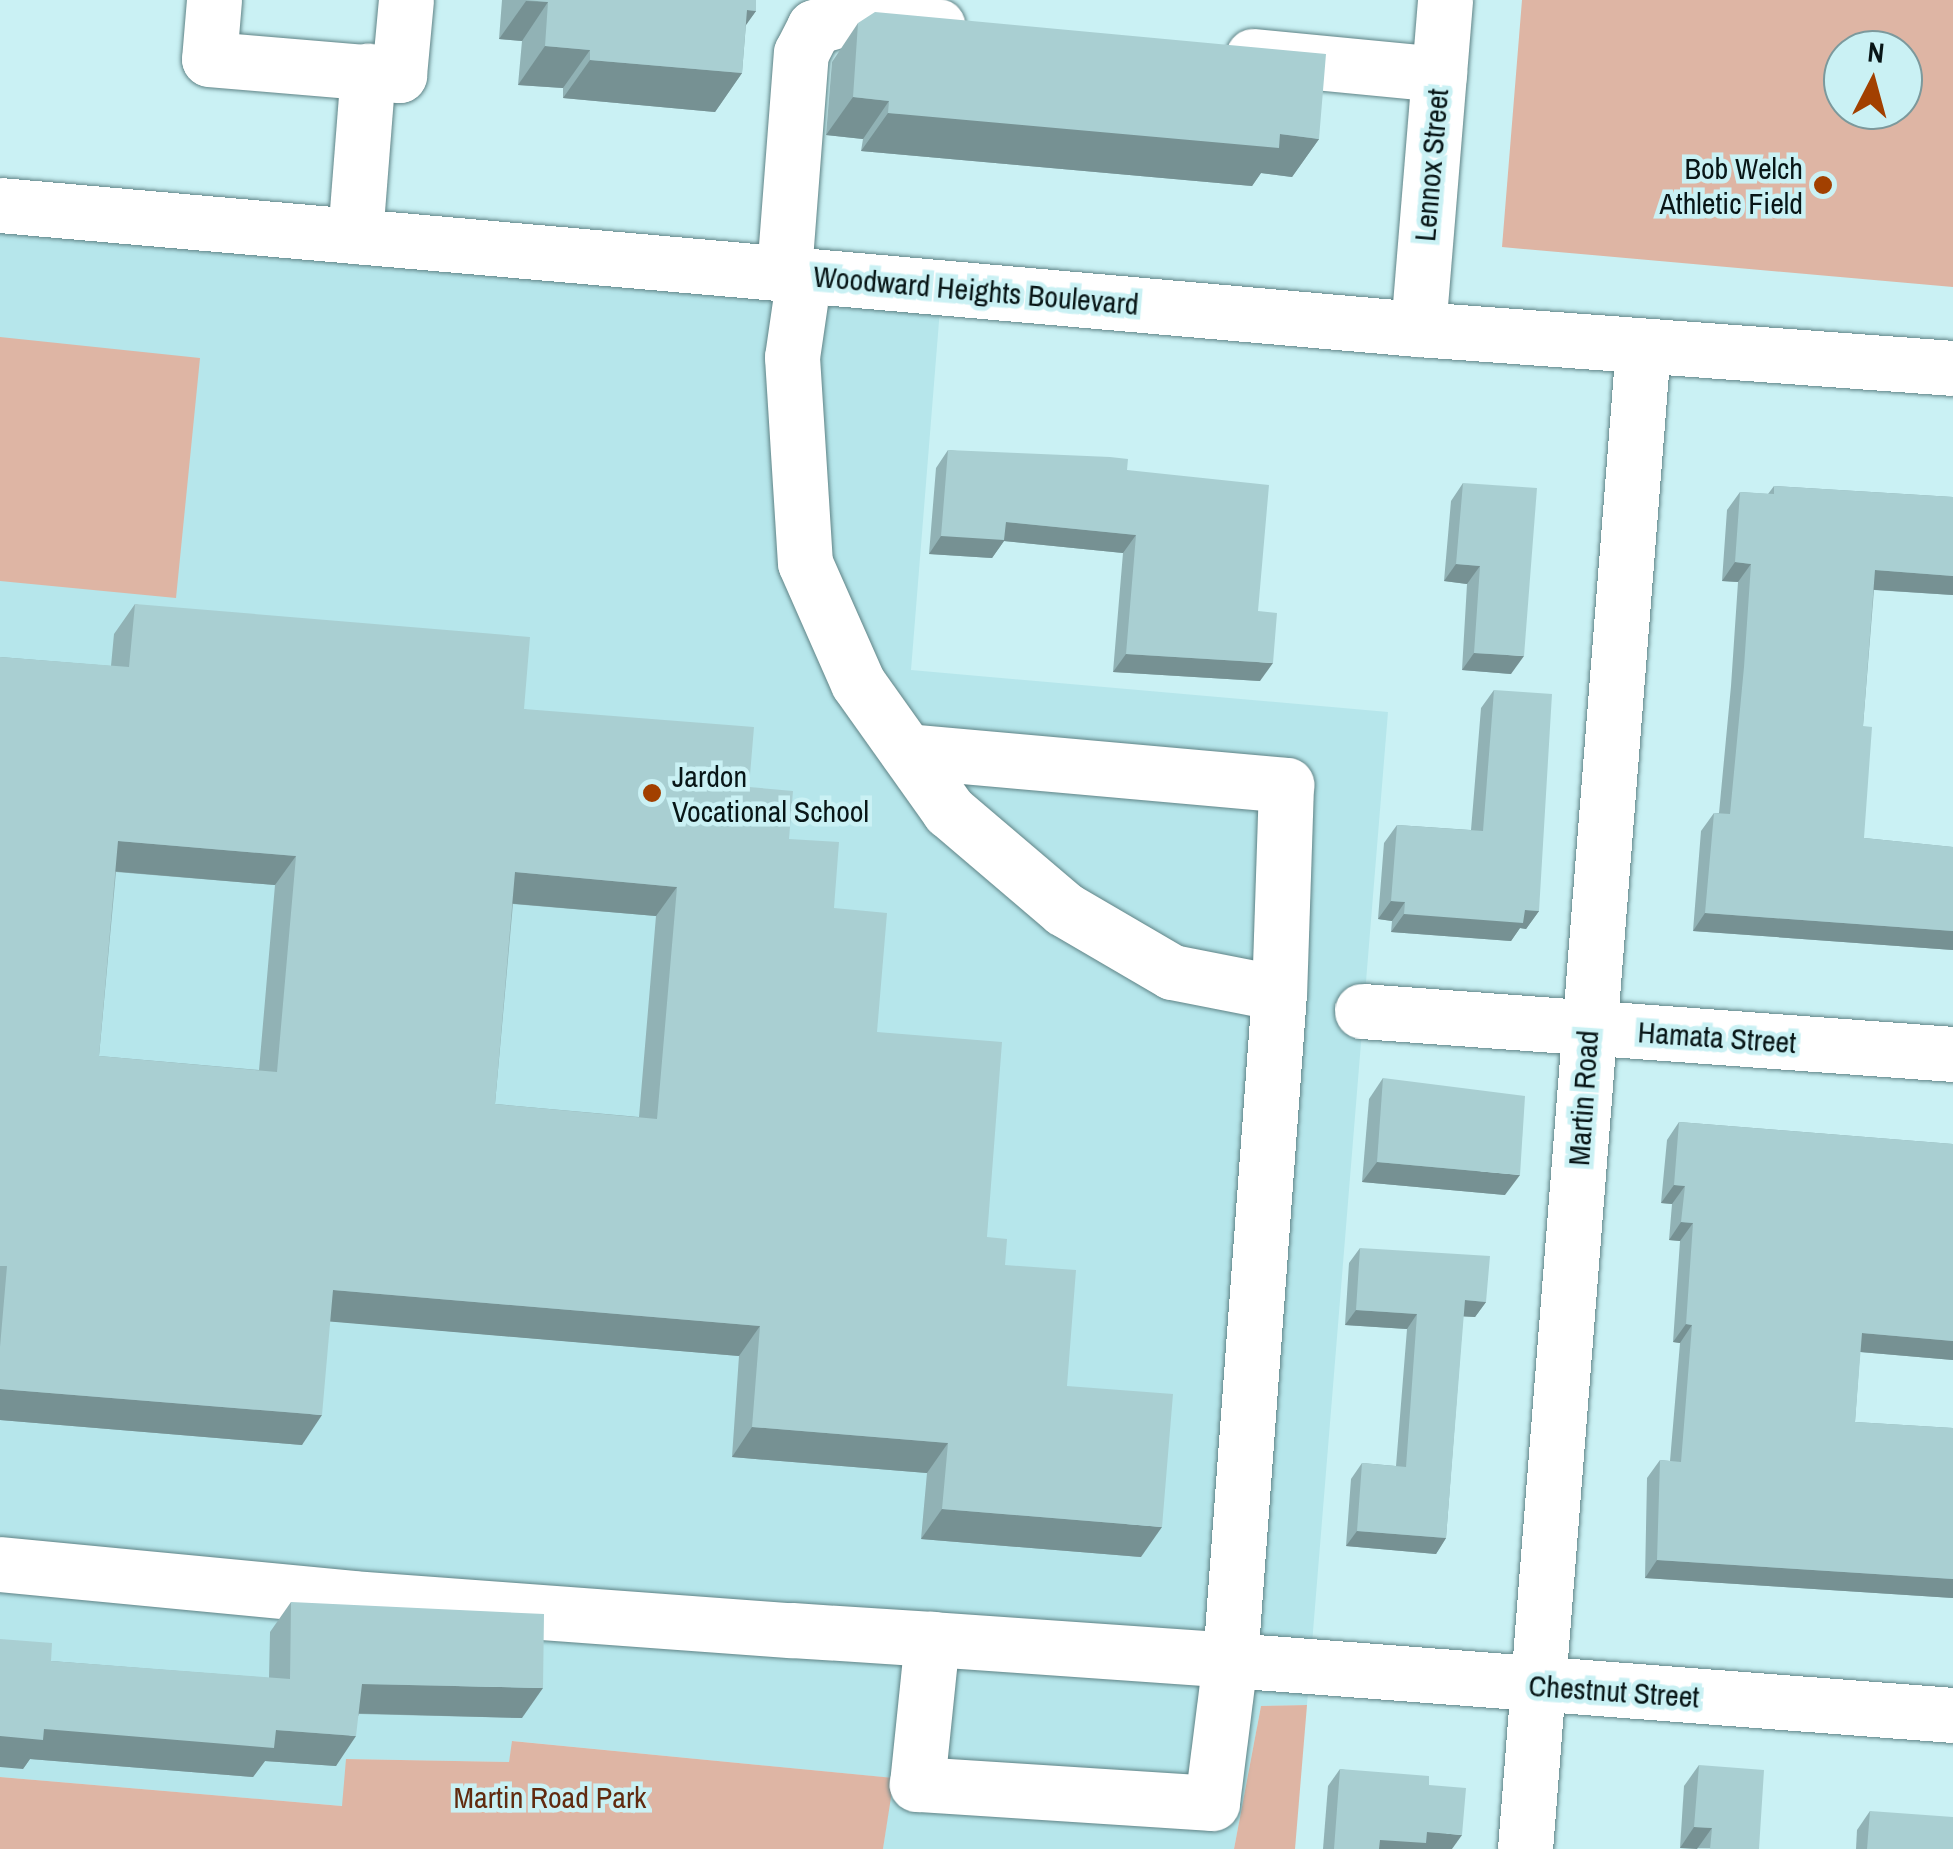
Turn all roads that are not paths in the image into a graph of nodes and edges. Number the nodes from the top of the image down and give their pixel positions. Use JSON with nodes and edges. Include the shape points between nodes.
{"nodes":[{"id":1,"x":214,"y":0,"type":"edge"},
{"id":2,"x":406,"y":0,"type":"edge"},
{"id":3,"x":1445,"y":0,"type":"edge"},
{"id":4,"x":980,"y":30,"type":"edge"},
{"id":5,"x":1192,"y":50,"type":"edge"},
{"id":6,"x":368,"y":72,"type":"junction"},
{"id":7,"x":1439,"y":74,"type":"junction"},
{"id":8,"x":0,"y":205,"type":"edge"},
{"id":9,"x":355,"y":236,"type":"junction"},
{"id":10,"x":794,"y":274,"type":"junction"},
{"id":11,"x":1418,"y":329,"type":"junction"},
{"id":12,"x":1644,"y":346,"type":"junction"},
{"id":13,"x":1953,"y":368,"type":"edge"},
{"id":14,"x":907,"y":751,"type":"junction"},
{"id":15,"x":1279,"y":993,"type":"junction"},
{"id":16,"x":1362,"y":1012,"type":"dead end"},
{"id":17,"x":1588,"y":1028,"type":"junction"},
{"id":18,"x":1953,"y":1054,"type":"edge"},
{"id":19,"x":0,"y":1564,"type":"edge"},
{"id":20,"x":932,"y":1639,"type":"junction"},
{"id":21,"x":1252,"y":1663,"type":"junction"},
{"id":22,"x":1538,"y":1686,"type":"junction"},
{"id":23,"x":1953,"y":1715,"type":"edge"},
{"id":24,"x":1526,"y":1849,"type":"edge"}],
"edges":[{"from":1,"to":6,"type":"street","via":[[209,59]]},
{"from":2,"to":6,"type":"street","via":[[400,75]]},
{"from":3,"to":7,"type":"street","name":"Lennox Street"},
{"from":4,"to":10,"type":"street","via":[[845,18],[814,27],[801,53]]},
{"from":5,"to":7,"type":"street"},
{"from":6,"to":9,"type":"street"},
{"from":7,"to":11,"type":"street","name":"Lennox Street"},
{"from":8,"to":9,"type":"street","name":"Woodward Heights Boulevard"},
{"from":9,"to":10,"type":"street","name":"Woodward Heights Boulevard"},
{"from":10,"to":11,"type":"street","name":"Woodward Heights Boulevard"},
{"from":10,"to":14,"type":"street","via":[[792,357],[805,563],[858,683]]},
{"from":11,"to":12,"type":"street","name":"Woodward Heights Boulevard"},
{"from":12,"to":13,"type":"street","name":"Woodward Heights Boulevard"},
{"from":12,"to":17,"type":"street","name":"Martin Road"},
{"from":14,"to":15,"type":"street","via":[[949,811],[1064,908],[1172,972]]},
{"from":14,"to":15,"type":"street","via":[[1286,786]]},
{"from":15,"to":21,"type":"street"},
{"from":16,"to":17,"type":"street","name":"Hamata Street"},
{"from":17,"to":18,"type":"street","name":"Hamata Street"},
{"from":17,"to":22,"type":"street","name":"Martin Road"},
{"from":19,"to":20,"type":"street","name":"Chestnut Street","via":[[350,1598]]},
{"from":20,"to":21,"type":"street","name":"Chestnut Street"},
{"from":20,"to":21,"type":"street","via":[[917,1784],[1212,1803]]},
{"from":21,"to":22,"type":"street","name":"Chestnut Street"},
{"from":22,"to":23,"type":"street","name":"Chestnut Street"},
{"from":22,"to":24,"type":"street","name":"Martin Road"}]}
